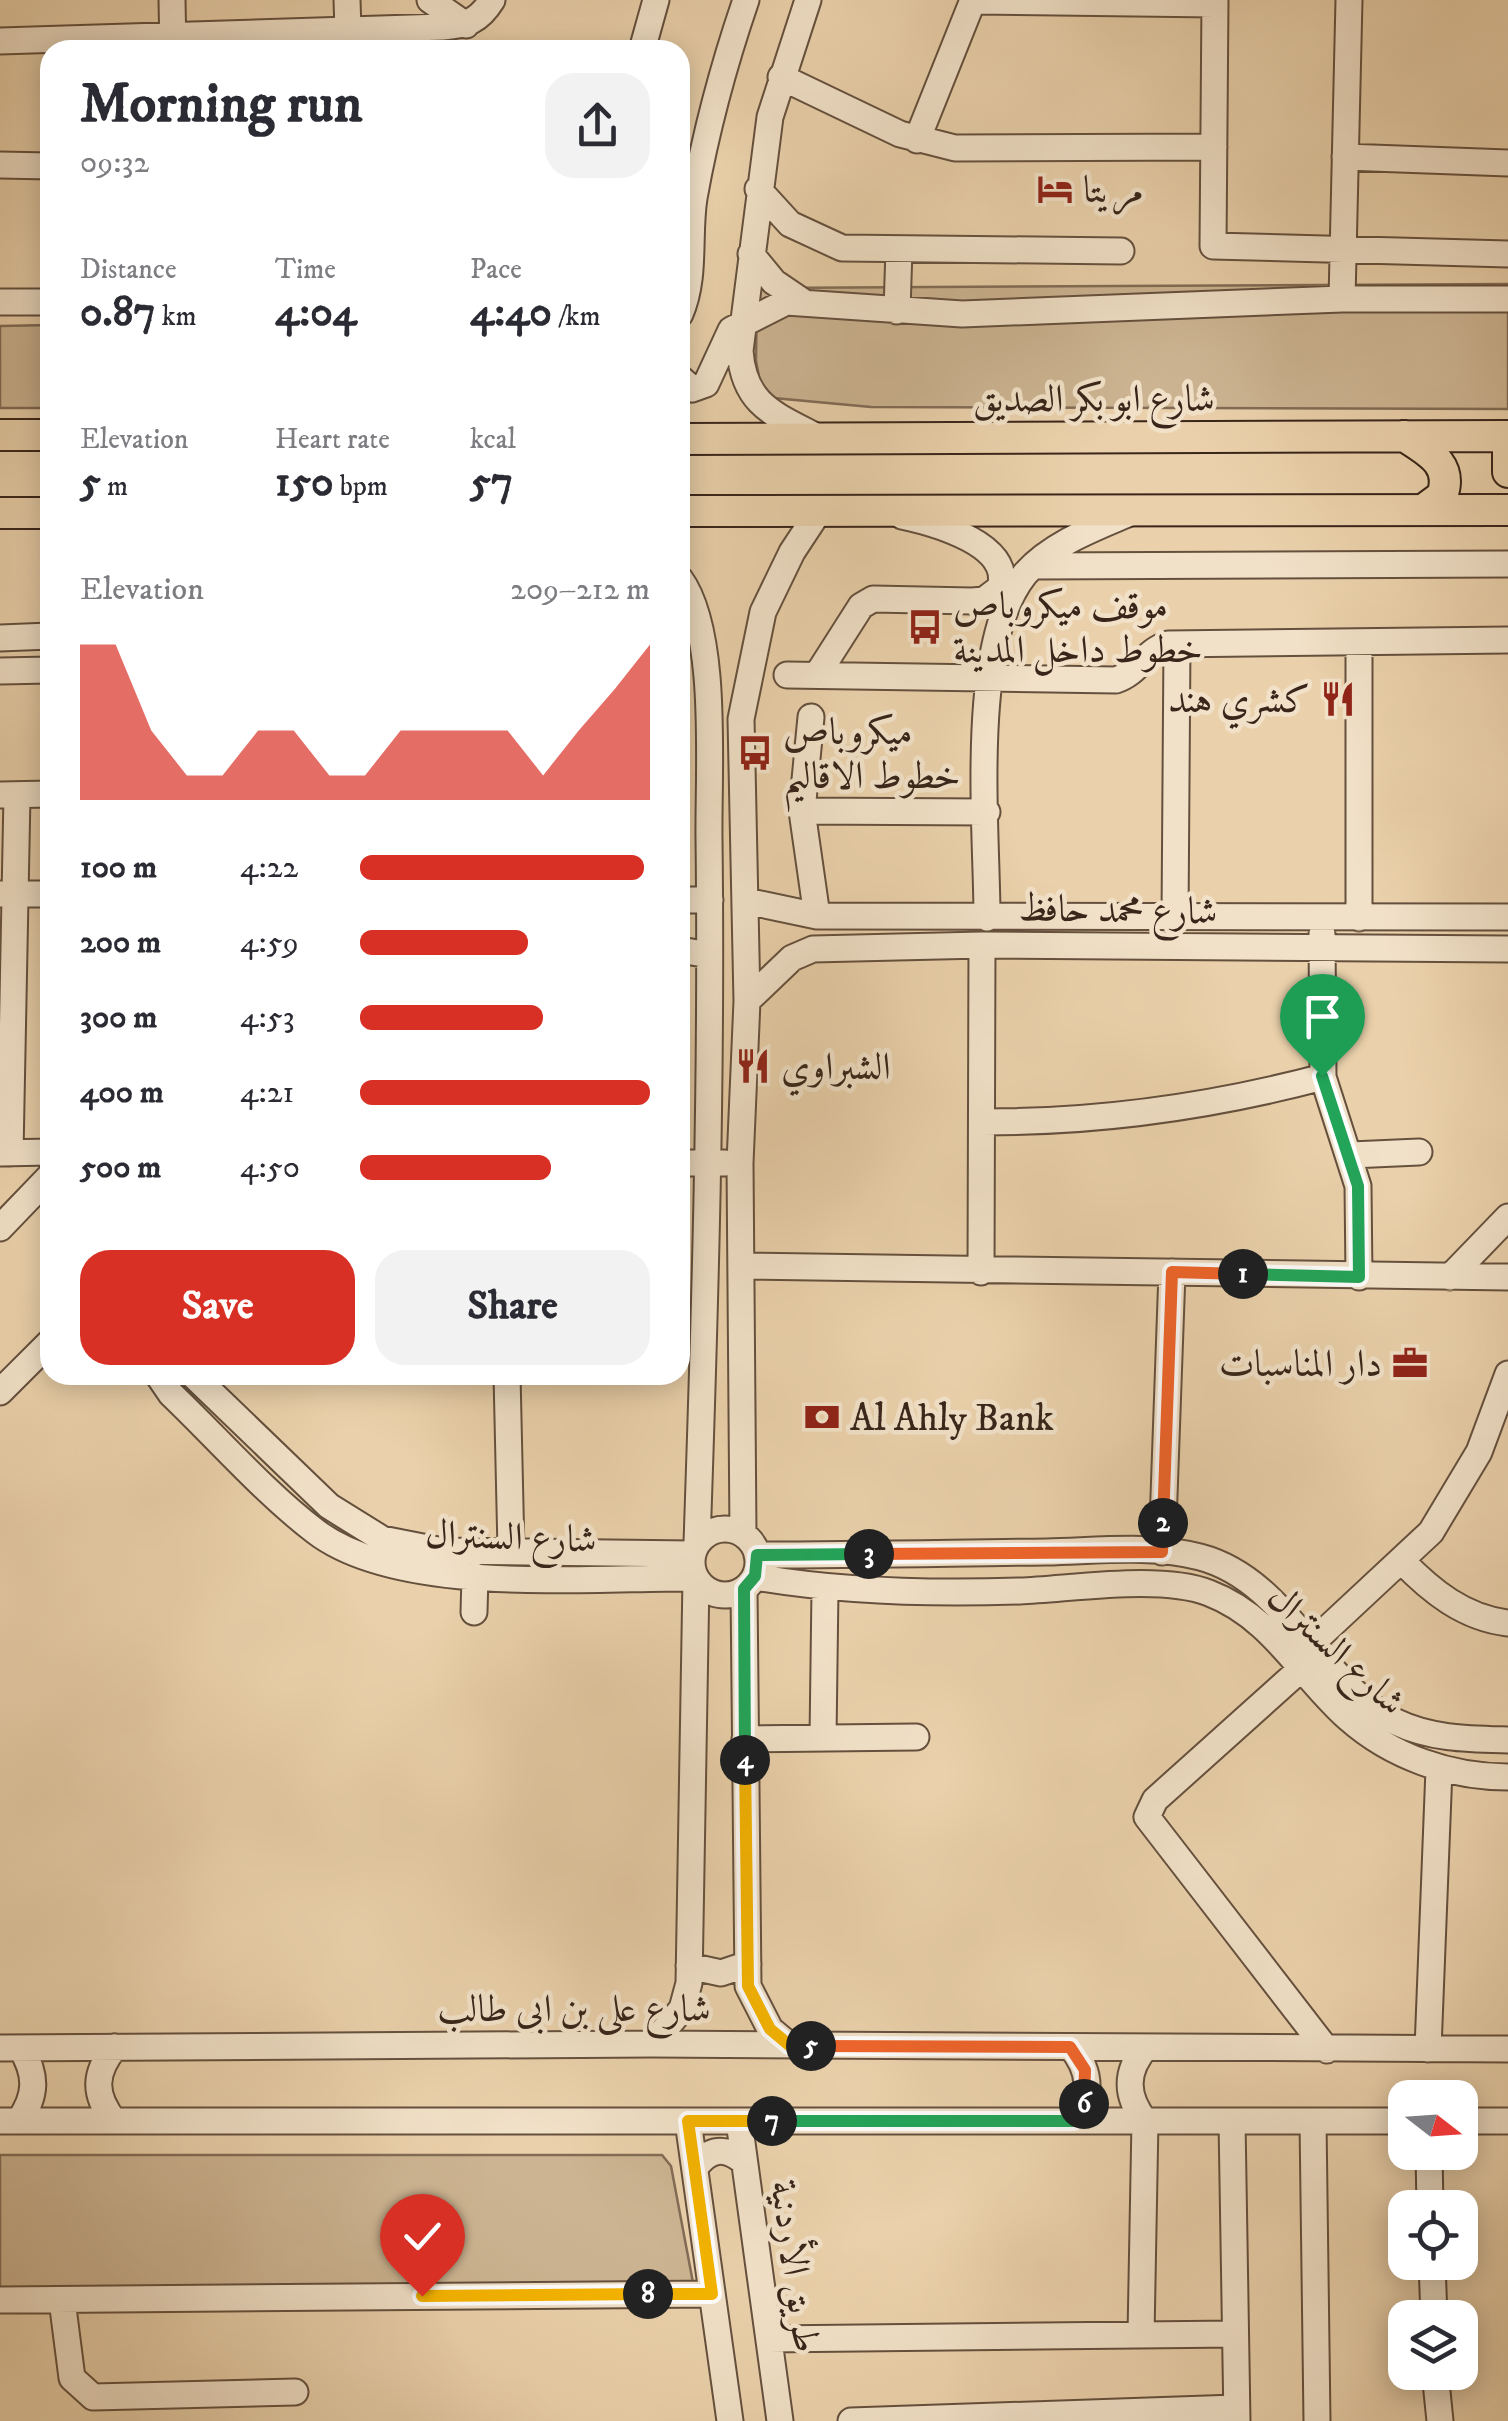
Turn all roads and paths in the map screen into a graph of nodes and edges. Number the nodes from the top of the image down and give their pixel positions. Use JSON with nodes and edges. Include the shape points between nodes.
{"nodes":[{"id":1,"x":172,"y":0,"type":"edge"},
{"id":2,"x":346,"y":0,"type":"edge"},
{"id":3,"x":430,"y":0,"type":"edge"},
{"id":4,"x":492,"y":0,"type":"edge"},
{"id":5,"x":656,"y":0,"type":"edge"},
{"id":6,"x":746,"y":0,"type":"edge"},
{"id":7,"x":808,"y":0,"type":"edge"},
{"id":8,"x":1349,"y":0,"type":"edge"},
{"id":9,"x":973,"y":1,"type":"edge"},
{"id":10,"x":1098,"y":1,"type":"edge"},
{"id":11,"x":1215,"y":2,"type":"edge"},
{"id":12,"x":466,"y":25,"type":"junction"},
{"id":13,"x":348,"y":30,"type":"junction"},
{"id":14,"x":172,"y":40,"type":"edge"},
{"id":15,"x":299,"y":40,"type":"edge"},
{"id":16,"x":645,"y":40,"type":"edge"},
{"id":17,"x":0,"y":41,"type":"edge"},
{"id":18,"x":40,"y":44,"type":"edge"},
{"id":19,"x":782,"y":77,"type":"junction"},
{"id":20,"x":918,"y":140,"type":"junction"},
{"id":21,"x":1214,"y":147,"type":"junction"},
{"id":22,"x":1345,"y":157,"type":"junction"},
{"id":23,"x":1508,"y":163,"type":"edge"},
{"id":24,"x":0,"y":165,"type":"edge"},
{"id":25,"x":40,"y":166,"type":"edge"},
{"id":26,"x":758,"y":189,"type":"junction"},
{"id":27,"x":690,"y":244,"type":"edge"},
{"id":28,"x":899,"y":248,"type":"junction"},
{"id":29,"x":1121,"y":251,"type":"dead end"},
{"id":30,"x":1345,"y":251,"type":"junction"},
{"id":31,"x":751,"y":254,"type":"junction"},
{"id":32,"x":1508,"y":254,"type":"edge"},
{"id":33,"x":1342,"y":299,"type":"junction"},
{"id":34,"x":1508,"y":299,"type":"edge"},
{"id":35,"x":802,"y":301,"type":"junction"},
{"id":36,"x":0,"y":302,"type":"edge"},
{"id":37,"x":40,"y":302,"type":"edge"},
{"id":38,"x":897,"y":312,"type":"junction"},
{"id":39,"x":743,"y":324,"type":"junction"},
{"id":40,"x":690,"y":387,"type":"edge"},
{"id":41,"x":0,"y":435,"type":"edge"},
{"id":42,"x":40,"y":435,"type":"edge"},
{"id":43,"x":1404,"y":436,"type":"junction"},
{"id":44,"x":1508,"y":436,"type":"edge"},
{"id":45,"x":690,"y":439,"type":"edge"},
{"id":46,"x":820,"y":439,"type":"junction"},
{"id":47,"x":1508,"y":448,"type":"edge"},
{"id":48,"x":1508,"y":472,"type":"edge"},
{"id":49,"x":820,"y":510,"type":"junction"},
{"id":50,"x":1139,"y":510,"type":"junction"},
{"id":51,"x":1424,"y":510,"type":"junction"},
{"id":52,"x":1508,"y":510,"type":"edge"},
{"id":53,"x":690,"y":511,"type":"edge"},
{"id":54,"x":878,"y":511,"type":"junction"},
{"id":55,"x":0,"y":513,"type":"edge"},
{"id":56,"x":40,"y":513,"type":"edge"},
{"id":57,"x":1508,"y":564,"type":"edge"},
{"id":58,"x":1036,"y":566,"type":"junction"},
{"id":59,"x":690,"y":598,"type":"edge"},
{"id":60,"x":40,"y":636,"type":"edge"},
{"id":61,"x":8,"y":638,"type":"edge"},
{"id":62,"x":1508,"y":640,"type":"edge"},
{"id":63,"x":1359,"y":642,"type":"junction"},
{"id":64,"x":1176,"y":644,"type":"junction"},
{"id":65,"x":40,"y":670,"type":"edge"},
{"id":66,"x":8,"y":671,"type":"edge"},
{"id":67,"x":788,"y":675,"type":"dead end"},
{"id":68,"x":817,"y":675,"type":"junction"},
{"id":69,"x":988,"y":678,"type":"junction"},
{"id":70,"x":811,"y":717,"type":"dead end"},
{"id":71,"x":40,"y":794,"type":"edge"},
{"id":72,"x":8,"y":795,"type":"edge"},
{"id":73,"x":708,"y":809,"type":"junction"},
{"id":74,"x":743,"y":809,"type":"junction"},
{"id":75,"x":802,"y":811,"type":"junction"},
{"id":76,"x":987,"y":812,"type":"junction"},
{"id":77,"x":8,"y":894,"type":"edge"},
{"id":78,"x":40,"y":894,"type":"edge"},
{"id":79,"x":690,"y":900,"type":"edge"},
{"id":80,"x":710,"y":900,"type":"junction"},
{"id":81,"x":746,"y":901,"type":"junction"},
{"id":82,"x":817,"y":916,"type":"junction"},
{"id":83,"x":1508,"y":917,"type":"edge"},
{"id":84,"x":987,"y":918,"type":"junction"},
{"id":85,"x":1175,"y":918,"type":"junction"},
{"id":86,"x":1322,"y":918,"type":"junction"},
{"id":87,"x":1359,"y":918,"type":"junction"},
{"id":88,"x":982,"y":945,"type":"junction"},
{"id":89,"x":1508,"y":949,"type":"edge"},
{"id":90,"x":1322,"y":950,"type":"junction"},
{"id":91,"x":690,"y":952,"type":"edge"},
{"id":92,"x":709,"y":956,"type":"junction"},
{"id":93,"x":748,"y":1002,"type":"junction"},
{"id":94,"x":1322,"y":1076,"type":"junction"},
{"id":95,"x":985,"y":1122,"type":"junction"},
{"id":96,"x":40,"y":1152,"type":"edge"},
{"id":97,"x":1419,"y":1152,"type":"dead end"},
{"id":98,"x":5,"y":1153,"type":"edge"},
{"id":99,"x":1351,"y":1155,"type":"junction"},
{"id":100,"x":690,"y":1163,"type":"edge"},
{"id":101,"x":709,"y":1163,"type":"junction"},
{"id":102,"x":740,"y":1163,"type":"junction"},
{"id":103,"x":40,"y":1186,"type":"edge"},
{"id":104,"x":1508,"y":1218,"type":"edge"},
{"id":105,"x":0,"y":1228,"type":"edge"},
{"id":106,"x":741,"y":1266,"type":"junction"},
{"id":107,"x":981,"y":1272,"type":"junction"},
{"id":108,"x":1172,"y":1272,"type":"junction"},
{"id":109,"x":1359,"y":1277,"type":"junction"},
{"id":110,"x":1450,"y":1277,"type":"junction"},
{"id":111,"x":1508,"y":1277,"type":"edge"},
{"id":112,"x":40,"y":1352,"type":"edge"},
{"id":113,"x":1508,"y":1374,"type":"edge"},
{"id":114,"x":165,"y":1385,"type":"edge"},
{"id":115,"x":204,"y":1385,"type":"edge"},
{"id":116,"x":507,"y":1385,"type":"edge"},
{"id":117,"x":0,"y":1392,"type":"edge"},
{"id":118,"x":1508,"y":1437,"type":"edge"},
{"id":119,"x":1480,"y":1452,"type":"junction"},
{"id":120,"x":511,"y":1550,"type":"junction"},
{"id":121,"x":1098,"y":1551,"type":"junction"},
{"id":122,"x":1162,"y":1552,"type":"junction"},
{"id":123,"x":835,"y":1555,"type":"junction"},
{"id":124,"x":1402,"y":1561,"type":"junction"},
{"id":125,"x":695,"y":1564,"type":"junction"},
{"id":126,"x":750,"y":1564,"type":"junction"},
{"id":127,"x":599,"y":1566,"type":"junction"},
{"id":128,"x":475,"y":1576,"type":"junction"},
{"id":129,"x":833,"y":1588,"type":"junction"},
{"id":130,"x":1100,"y":1588,"type":"junction"},
{"id":131,"x":474,"y":1612,"type":"dead end"},
{"id":132,"x":1508,"y":1623,"type":"edge"},
{"id":133,"x":1312,"y":1644,"type":"junction"},
{"id":134,"x":1302,"y":1668,"type":"junction"},
{"id":135,"x":916,"y":1737,"type":"dead end"},
{"id":136,"x":823,"y":1738,"type":"junction"},
{"id":137,"x":745,"y":1739,"type":"junction"},
{"id":138,"x":1508,"y":1740,"type":"edge"},
{"id":139,"x":1439,"y":1769,"type":"junction"},
{"id":140,"x":1508,"y":1777,"type":"edge"},
{"id":141,"x":748,"y":1964,"type":"junction"},
{"id":142,"x":688,"y":1966,"type":"junction"},
{"id":143,"x":652,"y":2044,"type":"junction"},
{"id":144,"x":789,"y":2045,"type":"junction"},
{"id":145,"x":115,"y":2047,"type":"junction"},
{"id":146,"x":1070,"y":2047,"type":"junction"},
{"id":147,"x":1146,"y":2047,"type":"junction"},
{"id":148,"x":10,"y":2048,"type":"edge"},
{"id":149,"x":1428,"y":2049,"type":"junction"},
{"id":150,"x":1508,"y":2049,"type":"edge"},
{"id":151,"x":1327,"y":2050,"type":"junction"},
{"id":152,"x":10,"y":2121,"type":"edge"},
{"id":153,"x":114,"y":2121,"type":"junction"},
{"id":154,"x":688,"y":2121,"type":"junction"},
{"id":155,"x":739,"y":2121,"type":"junction"},
{"id":156,"x":1074,"y":2121,"type":"junction"},
{"id":157,"x":1145,"y":2121,"type":"junction"},
{"id":158,"x":1232,"y":2121,"type":"junction"},
{"id":159,"x":1313,"y":2121,"type":"junction"},
{"id":160,"x":1388,"y":2121,"type":"edge"},
{"id":161,"x":1478,"y":2121,"type":"edge"},
{"id":162,"x":1508,"y":2121,"type":"edge"},
{"id":163,"x":744,"y":2162,"type":"junction"},
{"id":164,"x":695,"y":2168,"type":"junction"},
{"id":165,"x":712,"y":2294,"type":"junction"},
{"id":166,"x":0,"y":2300,"type":"edge"},
{"id":167,"x":62,"y":2300,"type":"junction"},
{"id":168,"x":1235,"y":2334,"type":"junction"},
{"id":169,"x":1142,"y":2335,"type":"junction"},
{"id":170,"x":769,"y":2339,"type":"junction"},
{"id":171,"x":1437,"y":2390,"type":"edge"},
{"id":172,"x":295,"y":2392,"type":"dead end"},
{"id":173,"x":232,"y":2394,"type":"junction"},
{"id":174,"x":94,"y":2409,"type":"edge"},
{"id":175,"x":1237,"y":2414,"type":"edge"},
{"id":176,"x":231,"y":2421,"type":"edge"},
{"id":177,"x":730,"y":2421,"type":"edge"},
{"id":178,"x":780,"y":2421,"type":"edge"},
{"id":179,"x":851,"y":2421,"type":"edge"},
{"id":180,"x":1318,"y":2421,"type":"edge"},
{"id":181,"x":1440,"y":2421,"type":"edge"}],
"edges":[{"from":1,"to":14,"type":"street"},
{"from":2,"to":13,"type":"street"},
{"from":3,"to":12,"type":"street"},
{"from":4,"to":12,"type":"street"},
{"from":5,"to":16,"type":"street"},
{"from":6,"to":27,"type":"street","via":[[710,120]]},
{"from":7,"to":19,"type":"street"},
{"from":8,"to":22,"type":"street"},
{"from":9,"to":10,"type":"street"},
{"from":9,"to":20,"type":"street"},
{"from":10,"to":11,"type":"street"},
{"from":11,"to":21,"type":"street"},
{"from":12,"to":13,"type":"street"},
{"from":13,"to":15,"type":"street"},
{"from":17,"to":18,"type":"street"},
{"from":19,"to":20,"type":"street"},
{"from":19,"to":26,"type":"street"},
{"from":20,"to":21,"type":"street","via":[[973,150]]},
{"from":21,"to":30,"type":"street","via":[[1216,249]]},
{"from":22,"to":23,"type":"street"},
{"from":22,"to":30,"type":"street"},
{"from":24,"to":25,"type":"street"},
{"from":26,"to":28,"type":"street","via":[[790,224],[815,238],[870,251]]},
{"from":26,"to":31,"type":"street"},
{"from":28,"to":29,"type":"street"},
{"from":28,"to":38,"type":"street"},
{"from":30,"to":32,"type":"street"},
{"from":30,"to":33,"type":"street"},
{"from":31,"to":35,"type":"street","via":[[774,282]]},
{"from":31,"to":39,"type":"street"},
{"from":33,"to":34,"type":"street"},
{"from":33,"to":38,"type":"street","via":[[1026,314]]},
{"from":35,"to":38,"type":"street"},
{"from":35,"to":39,"type":"street","via":[[771,306]]},
{"from":36,"to":37,"type":"street"},
{"from":39,"to":40,"type":"street","via":[[731,330],[706,384]]},
{"from":39,"to":46,"type":"street","via":[[742,376],[753,397]]},
{"from":41,"to":42,"type":"main road"},
{"from":43,"to":44,"type":"main road","name":"شارع ابو بكر الصديق"},
{"from":43,"to":46,"type":"main road","name":"شارع ابو بكر الصديق"},
{"from":43,"to":51,"type":"main road","via":[[1438,459],[1445,472],[1442,496]]},
{"from":45,"to":46,"type":"main road","name":"شارع ابو بكر الصديق"},
{"from":47,"to":48,"type":"main road"},
{"from":49,"to":53,"type":"main road"},
{"from":49,"to":54,"type":"main road"},
{"from":49,"to":74,"type":"street","via":[[782,570],[758,630],[741,719]]},
{"from":50,"to":51,"type":"main road"},
{"from":50,"to":54,"type":"main road"},
{"from":50,"to":58,"type":"street","via":[[1080,534]]},
{"from":51,"to":52,"type":"main road"},
{"from":54,"to":68,"type":"street","via":[[921,520],[998,559],[1000,588],[984,600],[873,599],[861,606]]},
{"from":55,"to":56,"type":"main road"},
{"from":57,"to":58,"type":"street"},
{"from":58,"to":69,"type":"street","via":[[1005,605]]},
{"from":59,"to":73,"type":"street","via":[[700,616]]},
{"from":60,"to":61,"type":"street"},
{"from":61,"to":66,"type":"street"},
{"from":62,"to":63,"type":"street"},
{"from":63,"to":64,"type":"street"},
{"from":63,"to":87,"type":"street"},
{"from":64,"to":69,"type":"street","via":[[1153,650],[1116,680]]},
{"from":64,"to":85,"type":"street"},
{"from":65,"to":66,"type":"street"},
{"from":67,"to":68,"type":"street"},
{"from":68,"to":69,"type":"street"},
{"from":69,"to":76,"type":"street"},
{"from":70,"to":75,"type":"street"},
{"from":71,"to":72,"type":"street"},
{"from":72,"to":77,"type":"street"},
{"from":73,"to":74,"type":"street"},
{"from":73,"to":80,"type":"street"},
{"from":74,"to":81,"type":"street"},
{"from":75,"to":76,"type":"street"},
{"from":75,"to":82,"type":"street"},
{"from":76,"to":84,"type":"street"},
{"from":77,"to":78,"type":"street"},
{"from":77,"to":98,"type":"street"},
{"from":79,"to":80,"type":"street"},
{"from":80,"to":92,"type":"street"},
{"from":81,"to":82,"type":"street","name":"شارع محمد حافظ"},
{"from":81,"to":93,"type":"street"},
{"from":82,"to":84,"type":"street","name":"شارع محمد حافظ"},
{"from":83,"to":87,"type":"street","name":"شارع محمد حافظ"},
{"from":84,"to":85,"type":"street","name":"شارع محمد حافظ"},
{"from":85,"to":86,"type":"street","name":"شارع محمد حافظ"},
{"from":86,"to":87,"type":"street","name":"شارع محمد حافظ"},
{"from":86,"to":90,"type":"street"},
{"from":88,"to":90,"type":"street","name":"شارع محمد حافظ"},
{"from":88,"to":93,"type":"street","name":"شارع محمد حافظ","via":[[813,949],[784,964]]},
{"from":88,"to":95,"type":"street"},
{"from":89,"to":90,"type":"street","name":"شارع محمد حافظ"},
{"from":90,"to":94,"type":"street"},
{"from":91,"to":92,"type":"street"},
{"from":92,"to":101,"type":"street"},
{"from":93,"to":102,"type":"street"},
{"from":94,"to":95,"type":"street","via":[[1156,1114]]},
{"from":94,"to":99,"type":"street"},
{"from":95,"to":107,"type":"street"},
{"from":96,"to":98,"type":"street"},
{"from":97,"to":99,"type":"street"},
{"from":99,"to":109,"type":"street"},
{"from":100,"to":101,"type":"street"},
{"from":101,"to":102,"type":"street"},
{"from":101,"to":125,"type":"street"},
{"from":102,"to":106,"type":"street"},
{"from":103,"to":105,"type":"street"},
{"from":104,"to":110,"type":"street"},
{"from":106,"to":107,"type":"street"},
{"from":106,"to":126,"type":"street"},
{"from":107,"to":108,"type":"street"},
{"from":108,"to":109,"type":"street"},
{"from":108,"to":122,"type":"street"},
{"from":109,"to":110,"type":"street"},
{"from":110,"to":111,"type":"street"},
{"from":112,"to":117,"type":"street"},
{"from":113,"to":119,"type":"street"},
{"from":114,"to":128,"type":"street","name":"شارع السنترال","via":[[316,1532],[392,1567]]},
{"from":115,"to":120,"type":"street","name":"شارع السنترال","via":[[354,1525],[412,1547]]},
{"from":116,"to":120,"type":"street"},
{"from":118,"to":119,"type":"street"},
{"from":119,"to":124,"type":"street","via":[[1449,1506]]},
{"from":120,"to":127,"type":"street","name":"شارع السنترال"},
{"from":121,"to":122,"type":"street","name":"شارع السنترال"},
{"from":121,"to":123,"type":"street","name":"شارع السنترال"},
{"from":121,"to":130,"type":"street"},
{"from":122,"to":133,"type":"street","name":"شارع السنترال","via":[[1199,1556],[1234,1570]]},
{"from":123,"to":126,"type":"street","name":"شارع السنترال"},
{"from":123,"to":129,"type":"street"},
{"from":124,"to":132,"type":"street","via":[[1430,1590],[1463,1610]]},
{"from":124,"to":133,"type":"street"},
{"from":125,"to":126,"type":"street","via":[[720,1595]]},
{"from":125,"to":126,"type":"street","via":[[720,1528]]},
{"from":125,"to":127,"type":"street","name":"شارع السنترال"},
{"from":125,"to":142,"type":"street","via":[[682,1668]]},
{"from":126,"to":129,"type":"street","name":"شارع السنترال"},
{"from":126,"to":137,"type":"street"},
{"from":127,"to":128,"type":"street","name":"شارع السنترال"},
{"from":128,"to":131,"type":"street"},
{"from":129,"to":130,"type":"street","name":"شارع السنترال"},
{"from":129,"to":136,"type":"street"},
{"from":130,"to":134,"type":"street","name":"شارع السنترال","via":[[1205,1591],[1262,1623]]},
{"from":133,"to":138,"type":"street","name":"شارع السنترال","via":[[1394,1721],[1424,1733]]},
{"from":134,"to":139,"type":"street","name":"شارع السنترال","via":[[1348,1718],[1390,1749]]},
{"from":134,"to":151,"type":"street","via":[[1155,1800],[1147,1817]]},
{"from":135,"to":136,"type":"street"},
{"from":136,"to":137,"type":"street"},
{"from":137,"to":141,"type":"street"},
{"from":139,"to":140,"type":"street","name":"شارع السنترال"},
{"from":139,"to":149,"type":"street"},
{"from":141,"to":142,"type":"street","via":[[720,1973]]},
{"from":141,"to":144,"type":"street","via":[[756,2008]]},
{"from":142,"to":143,"type":"street","via":[[682,2009]]},
{"from":143,"to":144,"type":"street","name":"شارع على بن ابى طالب"},
{"from":143,"to":145,"type":"street","name":"شارع على بن ابى طالب"},
{"from":144,"to":146,"type":"street","name":"شارع على بن ابى طالب"},
{"from":145,"to":148,"type":"street","name":"شارع على بن ابى طالب"},
{"from":145,"to":153,"type":"street","via":[[97,2084]]},
{"from":146,"to":147,"type":"street","name":"شارع على بن ابى طالب"},
{"from":146,"to":156,"type":"street","via":[[1088,2083]]},
{"from":147,"to":151,"type":"street","name":"شارع على بن ابى طالب"},
{"from":147,"to":157,"type":"street","via":[[1129,2084]]},
{"from":148,"to":152,"type":"street","via":[[31,2065],[34,2085],[30,2104]]},
{"from":149,"to":150,"type":"street","name":"شارع على بن ابى طالب"},
{"from":149,"to":151,"type":"street","name":"شارع على بن ابى طالب"},
{"from":152,"to":153,"type":"street"},
{"from":153,"to":154,"type":"street"},
{"from":154,"to":155,"type":"street"},
{"from":154,"to":164,"type":"street"},
{"from":155,"to":156,"type":"street"},
{"from":155,"to":163,"type":"street","name":"طريق الأردنية"},
{"from":156,"to":157,"type":"street"},
{"from":157,"to":158,"type":"street"},
{"from":157,"to":169,"type":"street"},
{"from":158,"to":159,"type":"street"},
{"from":158,"to":168,"type":"street"},
{"from":159,"to":160,"type":"street"},
{"from":159,"to":180,"type":"street"},
{"from":161,"to":162,"type":"street"},
{"from":163,"to":164,"type":"street","via":[[718,2150]]},
{"from":163,"to":170,"type":"street","name":"طريق الأردنية"},
{"from":164,"to":165,"type":"street"},
{"from":165,"to":167,"type":"street"},
{"from":165,"to":177,"type":"street"},
{"from":166,"to":167,"type":"street"},
{"from":167,"to":174,"type":"street","via":[[72,2378]]},
{"from":168,"to":169,"type":"street"},
{"from":168,"to":175,"type":"street"},
{"from":169,"to":170,"type":"street"},
{"from":170,"to":178,"type":"street","name":"طريق الأردنية"},
{"from":171,"to":181,"type":"street"},
{"from":172,"to":173,"type":"street"},
{"from":173,"to":174,"type":"street"},
{"from":173,"to":176,"type":"street"},
{"from":175,"to":179,"type":"street"}]}
